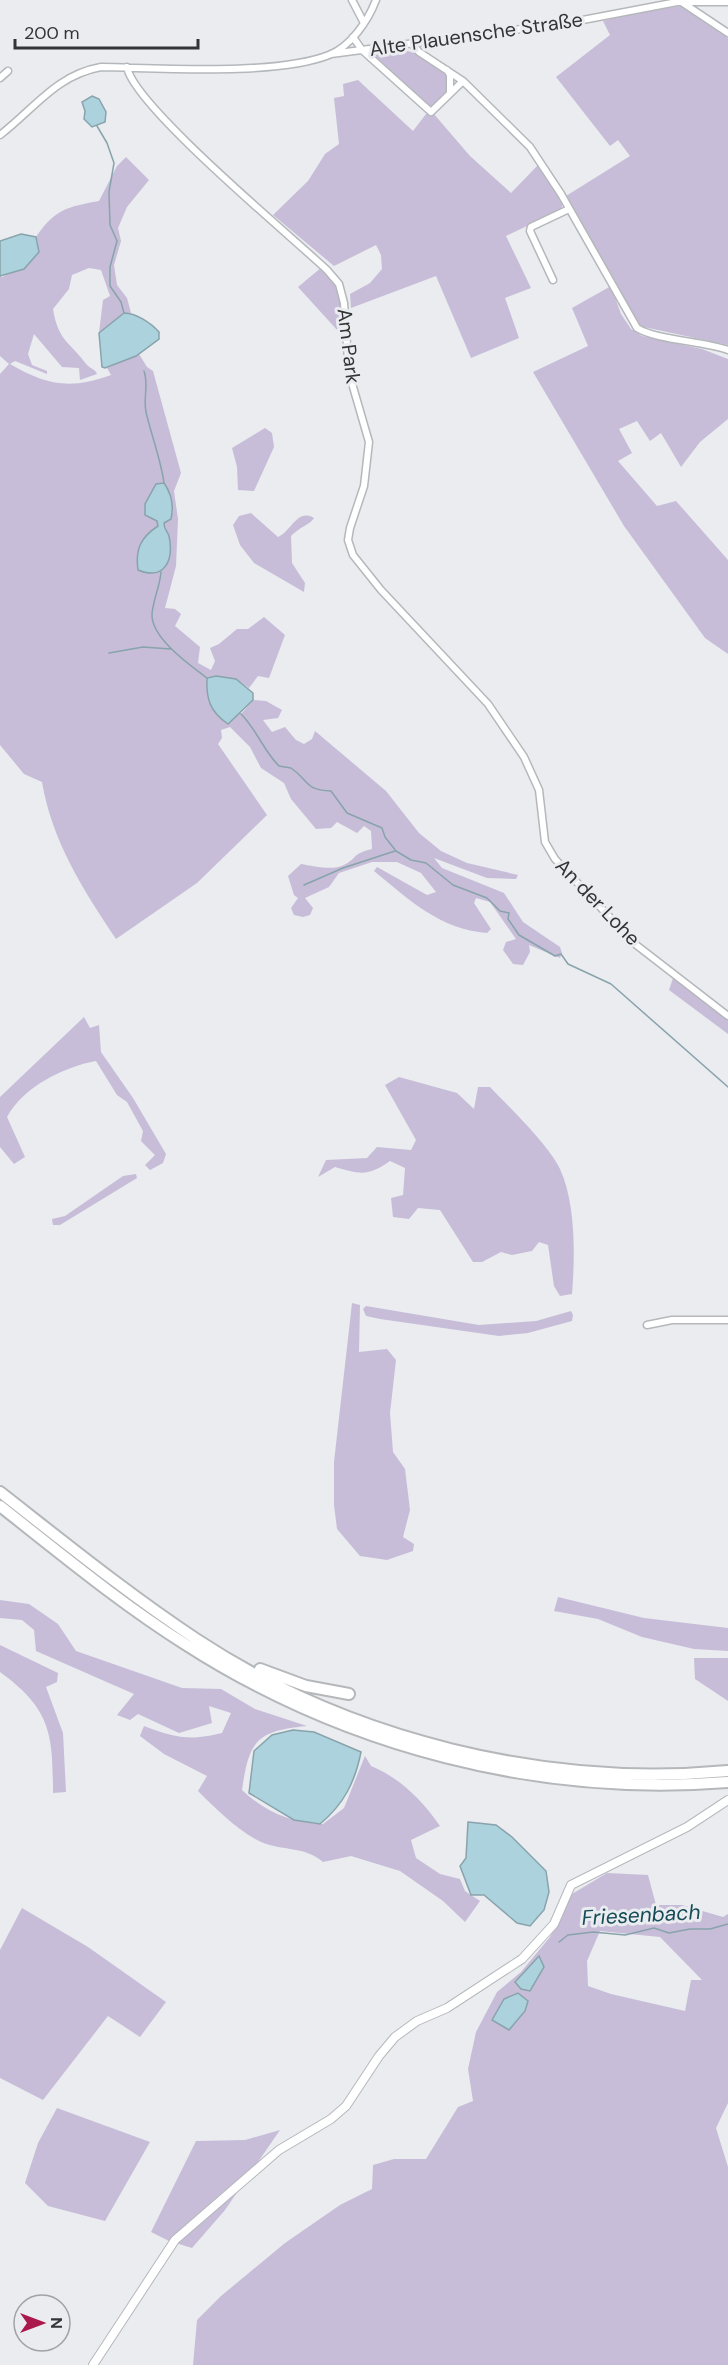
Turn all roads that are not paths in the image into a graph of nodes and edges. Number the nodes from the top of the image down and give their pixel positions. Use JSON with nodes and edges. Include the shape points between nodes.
{"nodes":[{"id":1,"x":352,"y":0,"type":"edge"},
{"id":2,"x":376,"y":0,"type":"edge"},
{"id":3,"x":677,"y":2,"type":"junction"},
{"id":4,"x":728,"y":2,"type":"edge"},
{"id":5,"x":364,"y":23,"type":"junction"},
{"id":6,"x":728,"y":33,"type":"edge"},
{"id":7,"x":353,"y":37,"type":"junction"},
{"id":8,"x":412,"y":44,"type":"junction"},
{"id":9,"x":362,"y":50,"type":"junction"},
{"id":10,"x":331,"y":54,"type":"junction"},
{"id":11,"x":127,"y":67,"type":"junction"},
{"id":12,"x":446,"y":67,"type":"junction"},
{"id":13,"x":8,"y":71,"type":"dead end"},
{"id":14,"x":0,"y":78,"type":"edge"},
{"id":15,"x":462,"y":81,"type":"junction"},
{"id":16,"x":450,"y":93,"type":"junction"},
{"id":17,"x":0,"y":135,"type":"edge"},
{"id":18,"x":569,"y":209,"type":"junction"},
{"id":19,"x":553,"y":280,"type":"dead end"},
{"id":20,"x":728,"y":350,"type":"edge"},
{"id":21,"x":381,"y":590,"type":"joint"},
{"id":22,"x":728,"y":1016,"type":"edge"},
{"id":23,"x":728,"y":1320,"type":"edge"},
{"id":24,"x":647,"y":1325,"type":"dead end"},
{"id":25,"x":0,"y":1492,"type":"edge"},
{"id":26,"x":0,"y":1506,"type":"edge"},
{"id":27,"x":198,"y":1640,"type":"junction"},
{"id":28,"x":348,"y":1694,"type":"dead end"},
{"id":29,"x":728,"y":1772,"type":"edge"},
{"id":30,"x":728,"y":1782,"type":"edge"},
{"id":31,"x":728,"y":1800,"type":"edge"},
{"id":32,"x":93,"y":2365,"type":"edge"}],
"edges":[{"from":1,"to":5,"type":"street"},
{"from":2,"to":5,"type":"street"},
{"from":3,"to":4,"type":"street","name":"Alte Plauensche Straße"},
{"from":3,"to":6,"type":"street","via":[[687,4]]},
{"from":3,"to":8,"type":"street","name":"Alte Plauensche Straße","via":[[567,23]]},
{"from":5,"to":7,"type":"street"},
{"from":7,"to":9,"type":"street"},
{"from":7,"to":10,"type":"street"},
{"from":8,"to":9,"type":"street","name":"Alte Plauensche Straße"},
{"from":8,"to":12,"type":"street"},
{"from":9,"to":10,"type":"street","name":"Alte Plauensche Straße"},
{"from":9,"to":16,"type":"street","via":[[431,112]]},
{"from":10,"to":11,"type":"street","name":"Alte Plauensche Straße","via":[[279,65]]},
{"from":11,"to":17,"type":"street","name":"Alte Plauensche Straße","via":[[81,70],[64,79]]},
{"from":11,"to":21,"type":"street","name":"Am Park","via":[[135,85],[164,121],[339,284],[349,373],[369,442],[364,486],[348,540],[353,555]]},
{"from":12,"to":15,"type":"street"},
{"from":12,"to":16,"type":"street"},
{"from":13,"to":14,"type":"street"},
{"from":15,"to":16,"type":"street"},
{"from":15,"to":18,"type":"street","via":[[530,147]]},
{"from":18,"to":19,"type":"street","via":[[530,231]]},
{"from":18,"to":20,"type":"street","via":[[637,327],[647,333],[710,343]]},
{"from":21,"to":22,"type":"street","name":"An der Lohe","via":[[488,704],[524,757],[539,790],[545,842],[555,859],[635,944]]},
{"from":23,"to":24,"type":"street","via":[[672,1320]]},
{"from":25,"to":27,"type":"highway"},
{"from":26,"to":30,"type":"highway","via":[[185,1644],[275,1695],[381,1739],[438,1757],[553,1778],[663,1785]]},
{"from":27,"to":28,"type":"highway","via":[[290,1680]]},
{"from":27,"to":29,"type":"highway","via":[[280,1686],[337,1712],[441,1746],[501,1760],[611,1773]]},
{"from":31,"to":32,"type":"street","via":[[687,1827],[570,1885],[554,1924],[522,1959],[395,2037],[346,2106],[279,2150],[175,2240]]}]}
